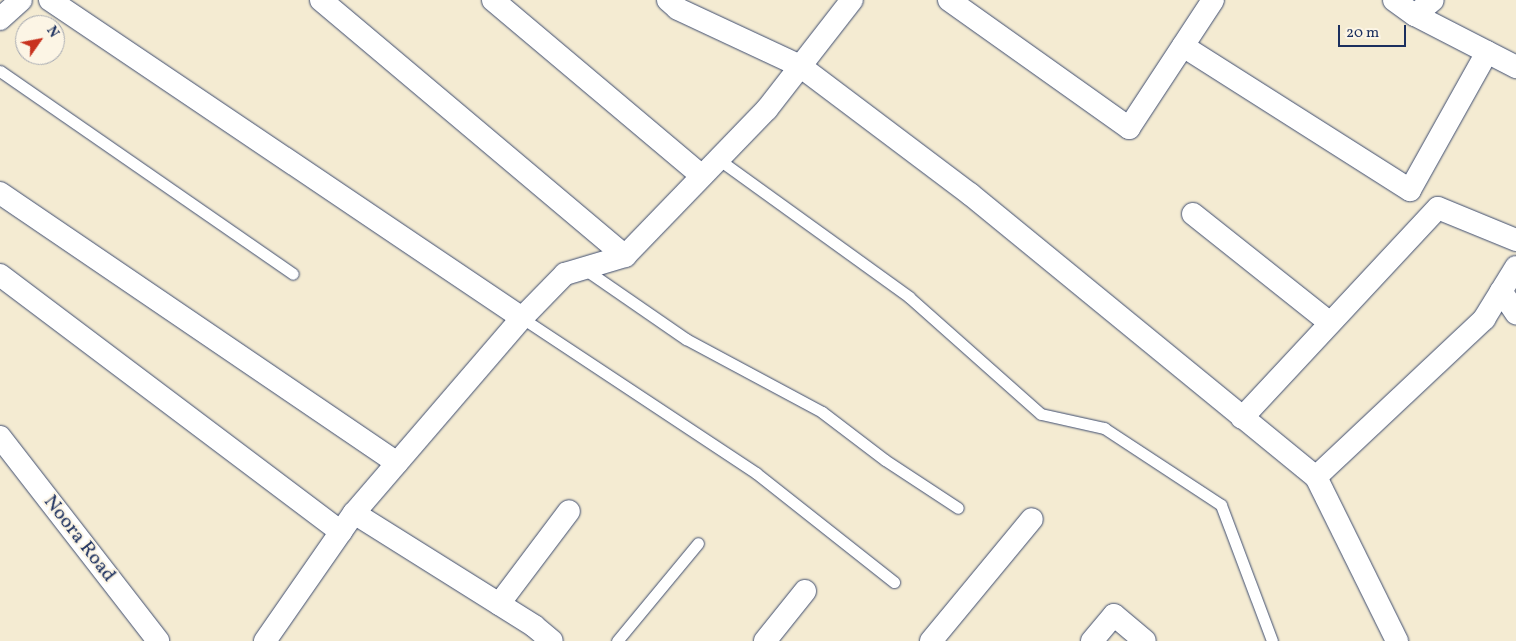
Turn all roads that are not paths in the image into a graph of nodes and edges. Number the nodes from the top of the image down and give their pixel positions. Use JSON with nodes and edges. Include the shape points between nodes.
{"nodes":[{"id":1,"x":50,"y":0,"type":"edge"},
{"id":2,"x":321,"y":0,"type":"edge"},
{"id":3,"x":492,"y":0,"type":"edge"},
{"id":4,"x":668,"y":0,"type":"edge"},
{"id":5,"x":852,"y":0,"type":"edge"},
{"id":6,"x":949,"y":0,"type":"edge"},
{"id":7,"x":1213,"y":0,"type":"edge"},
{"id":8,"x":1394,"y":0,"type":"edge"},
{"id":9,"x":1433,"y":0,"type":"edge"},
{"id":10,"x":1415,"y":15,"type":"junction"},
{"id":11,"x":1183,"y":46,"type":"junction"},
{"id":12,"x":1487,"y":52,"type":"junction"},
{"id":13,"x":800,"y":66,"type":"junction"},
{"id":14,"x":1516,"y":67,"type":"edge"},
{"id":15,"x":0,"y":72,"type":"edge"},
{"id":16,"x":718,"y":159,"type":"junction"},
{"id":17,"x":702,"y":176,"type":"junction"},
{"id":18,"x":0,"y":193,"type":"edge"},
{"id":19,"x":1193,"y":214,"type":"dead end"},
{"id":20,"x":1516,"y":240,"type":"edge"},
{"id":21,"x":625,"y":256,"type":"junction"},
{"id":22,"x":1516,"y":267,"type":"edge"},
{"id":23,"x":584,"y":268,"type":"junction"},
{"id":24,"x":293,"y":274,"type":"dead end"},
{"id":25,"x":0,"y":275,"type":"edge"},
{"id":26,"x":1501,"y":291,"type":"junction"},
{"id":27,"x":1516,"y":312,"type":"edge"},
{"id":28,"x":522,"y":318,"type":"junction"},
{"id":29,"x":1330,"y":323,"type":"junction"},
{"id":30,"x":1242,"y":418,"type":"junction"},
{"id":31,"x":0,"y":437,"type":"edge"},
{"id":32,"x":397,"y":463,"type":"junction"},
{"id":33,"x":1316,"y":477,"type":"junction"},
{"id":34,"x":958,"y":508,"type":"dead end"},
{"id":35,"x":569,"y":511,"type":"dead end"},
{"id":36,"x":354,"y":513,"type":"junction"},
{"id":37,"x":1032,"y":519,"type":"dead end"},
{"id":38,"x":341,"y":532,"type":"junction"},
{"id":39,"x":698,"y":543,"type":"dead end"},
{"id":40,"x":894,"y":582,"type":"dead end"},
{"id":41,"x":805,"y":591,"type":"dead end"},
{"id":42,"x":499,"y":604,"type":"junction"},
{"id":43,"x":528,"y":633,"type":"edge"},
{"id":44,"x":158,"y":641,"type":"edge"},
{"id":45,"x":265,"y":641,"type":"edge"},
{"id":46,"x":552,"y":641,"type":"edge"},
{"id":47,"x":617,"y":641,"type":"edge"},
{"id":48,"x":765,"y":641,"type":"edge"},
{"id":49,"x":931,"y":641,"type":"edge"},
{"id":50,"x":1092,"y":641,"type":"edge"},
{"id":51,"x":1145,"y":641,"type":"edge"},
{"id":52,"x":1272,"y":641,"type":"edge"},
{"id":53,"x":1398,"y":641,"type":"edge"}],
"edges":[{"from":1,"to":28,"type":"street"},
{"from":2,"to":21,"type":"street"},
{"from":3,"to":17,"type":"street"},
{"from":4,"to":13,"type":"street","via":[[678,9]]},
{"from":5,"to":13,"type":"street"},
{"from":6,"to":11,"type":"street","via":[[1128,128]]},
{"from":7,"to":11,"type":"street"},
{"from":8,"to":10,"type":"street"},
{"from":9,"to":10,"type":"street"},
{"from":10,"to":12,"type":"street"},
{"from":11,"to":12,"type":"street","via":[[1410,190]]},
{"from":12,"to":14,"type":"street"},
{"from":13,"to":16,"type":"street","via":[[767,109]]},
{"from":13,"to":30,"type":"street","via":[[970,194]]},
{"from":15,"to":24,"type":"lane"},
{"from":16,"to":17,"type":"street"},
{"from":16,"to":52,"type":"lane","via":[[909,297],[1041,414],[1104,428],[1221,505]]},
{"from":17,"to":21,"type":"street"},
{"from":18,"to":32,"type":"street"},
{"from":19,"to":29,"type":"street"},
{"from":20,"to":29,"type":"street","via":[[1438,208]]},
{"from":21,"to":23,"type":"street"},
{"from":22,"to":26,"type":"street"},
{"from":23,"to":28,"type":"street","via":[[565,274]]},
{"from":23,"to":34,"type":"lane","via":[[686,339],[822,412],[885,460]]},
{"from":25,"to":38,"type":"street"},
{"from":26,"to":27,"type":"street"},
{"from":26,"to":33,"type":"street","via":[[1484,319]]},
{"from":28,"to":32,"type":"street"},
{"from":28,"to":40,"type":"lane","via":[[756,473]]},
{"from":29,"to":30,"type":"street"},
{"from":30,"to":33,"type":"street"},
{"from":31,"to":44,"type":"street","name":"Noora Road"},
{"from":32,"to":36,"type":"street"},
{"from":33,"to":53,"type":"street"},
{"from":35,"to":42,"type":"street"},
{"from":36,"to":38,"type":"street"},
{"from":36,"to":42,"type":"street"},
{"from":37,"to":49,"type":"street"},
{"from":38,"to":45,"type":"street"},
{"from":39,"to":47,"type":"lane"},
{"from":41,"to":48,"type":"street"},
{"from":42,"to":43,"type":"street"},
{"from":43,"to":46,"type":"street"},
{"from":50,"to":51,"type":"street","via":[[1114,615]]}]}
